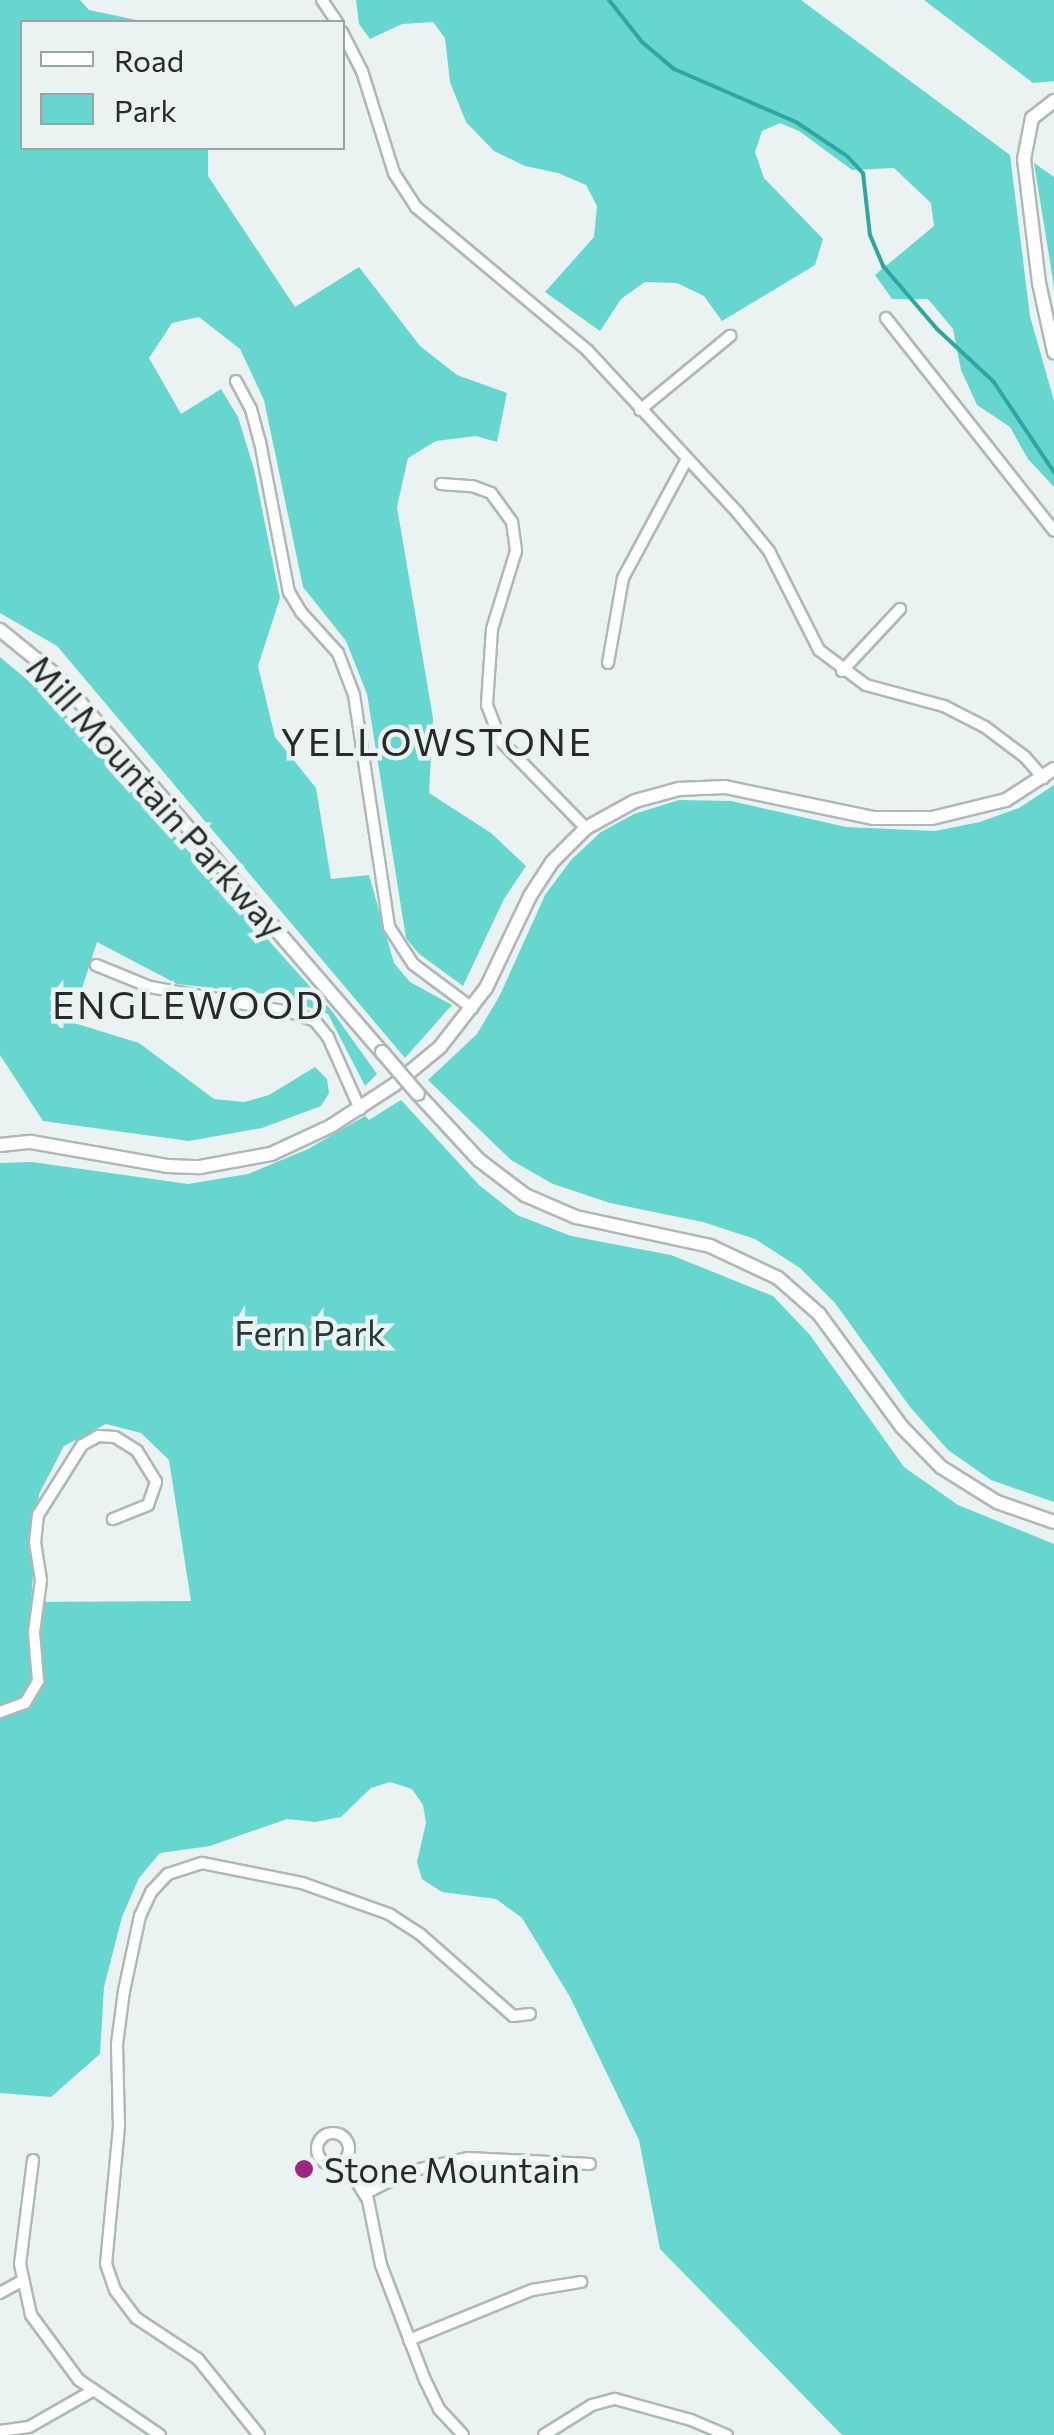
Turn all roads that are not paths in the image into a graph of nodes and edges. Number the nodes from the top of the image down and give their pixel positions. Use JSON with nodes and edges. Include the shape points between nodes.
{"nodes":[{"id":1,"x":345,"y":38,"type":"edge"},
{"id":2,"x":1054,"y":101,"type":"edge"},
{"id":3,"x":886,"y":318,"type":"dead end"},
{"id":4,"x":730,"y":336,"type":"dead end"},
{"id":5,"x":1054,"y":352,"type":"edge"},
{"id":6,"x":236,"y":381,"type":"dead end"},
{"id":7,"x":640,"y":410,"type":"junction"},
{"id":8,"x":686,"y":461,"type":"junction"},
{"id":9,"x":441,"y":484,"type":"dead end"},
{"id":10,"x":1054,"y":532,"type":"edge"},
{"id":11,"x":900,"y":609,"type":"dead end"},
{"id":12,"x":0,"y":630,"type":"edge"},
{"id":13,"x":608,"y":663,"type":"dead end"},
{"id":14,"x":842,"y":671,"type":"junction"},
{"id":15,"x":1049,"y":774,"type":"edge"},
{"id":16,"x":586,"y":828,"type":"junction"},
{"id":17,"x":96,"y":965,"type":"dead end"},
{"id":18,"x":472,"y":1008,"type":"junction"},
{"id":19,"x":360,"y":1108,"type":"junction"},
{"id":20,"x":0,"y":1145,"type":"edge"},
{"id":21,"x":113,"y":1519,"type":"dead end"},
{"id":22,"x":1054,"y":1522,"type":"edge"},
{"id":23,"x":0,"y":1712,"type":"edge"},
{"id":24,"x":530,"y":2014,"type":"dead end"},
{"id":25,"x":33,"y":2160,"type":"dead end"},
{"id":26,"x":344,"y":2161,"type":"dead end"},
{"id":27,"x":590,"y":2164,"type":"dead end"},
{"id":28,"x":366,"y":2193,"type":"junction"},
{"id":29,"x":22,"y":2281,"type":"junction"},
{"id":30,"x":581,"y":2282,"type":"dead end"},
{"id":31,"x":0,"y":2293,"type":"edge"},
{"id":32,"x":409,"y":2340,"type":"junction"},
{"id":33,"x":92,"y":2391,"type":"junction"},
{"id":34,"x":0,"y":2432,"type":"edge"},
{"id":35,"x":160,"y":2435,"type":"edge"},
{"id":36,"x":258,"y":2435,"type":"edge"},
{"id":37,"x":463,"y":2435,"type":"edge"},
{"id":38,"x":544,"y":2435,"type":"edge"},
{"id":39,"x":727,"y":2435,"type":"edge"}],
"edges":[{"from":1,"to":7,"type":"street","via":[[394,174],[416,207],[586,350]]},
{"from":2,"to":5,"type":"street","via":[[1032,118],[1024,159],[1038,283]]},
{"from":3,"to":10,"type":"street"},
{"from":4,"to":7,"type":"street"},
{"from":6,"to":18,"type":"street","via":[[260,442],[289,592],[338,652],[354,696],[390,927],[413,964]]},
{"from":7,"to":8,"type":"street"},
{"from":8,"to":13,"type":"street","via":[[623,578]]},
{"from":8,"to":14,"type":"street","via":[[754,531],[782,573],[809,635]]},
{"from":9,"to":16,"type":"street","via":[[480,488],[507,510],[516,551],[488,656],[490,720],[510,752]]},
{"from":11,"to":14,"type":"street"},
{"from":12,"to":22,"type":"street","name":"Mill Mountain Parkway","bridge":true,"via":[[69,690],[479,1160],[525,1196],[576,1217],[710,1246],[778,1278],[819,1314],[902,1427],[941,1467],[997,1502]]},
{"from":14,"to":15,"type":"street","via":[[887,693],[960,713]]},
{"from":15,"to":16,"type":"street","via":[[986,807],[905,819],[847,814],[752,791],[679,789],[636,801]]},
{"from":16,"to":18,"type":"street","via":[[542,876]]},
{"from":17,"to":19,"type":"street","via":[[150,987],[315,1021]]},
{"from":18,"to":19,"type":"street","via":[[440,1047]]},
{"from":19,"to":20,"type":"street","via":[[271,1154],[220,1166],[167,1166],[31,1142]]},
{"from":21,"to":23,"type":"street","via":[[148,1505],[156,1482],[137,1451],[115,1436],[98,1436],[82,1444],[38,1515],[38,1681],[24,1703]]},
{"from":24,"to":36,"type":"street","via":[[512,2016],[389,1914],[302,1884],[202,1864],[168,1874],[151,1892],[140,1916],[117,2044],[119,2128],[106,2264],[136,2318],[198,2359]]},
{"from":25,"to":29,"type":"street"},
{"from":26,"to":28,"type":"street"},
{"from":27,"to":28,"type":"street","via":[[468,2158],[407,2172]]},
{"from":28,"to":32,"type":"street","via":[[381,2264]]},
{"from":29,"to":31,"type":"street"},
{"from":29,"to":33,"type":"street","via":[[45,2338]]},
{"from":30,"to":32,"type":"street","via":[[532,2290]]},
{"from":32,"to":37,"type":"street","via":[[439,2409]]},
{"from":33,"to":34,"type":"street","via":[[29,2427]]},
{"from":33,"to":35,"type":"street"},
{"from":38,"to":39,"type":"street","via":[[592,2405],[616,2399]]}]}
